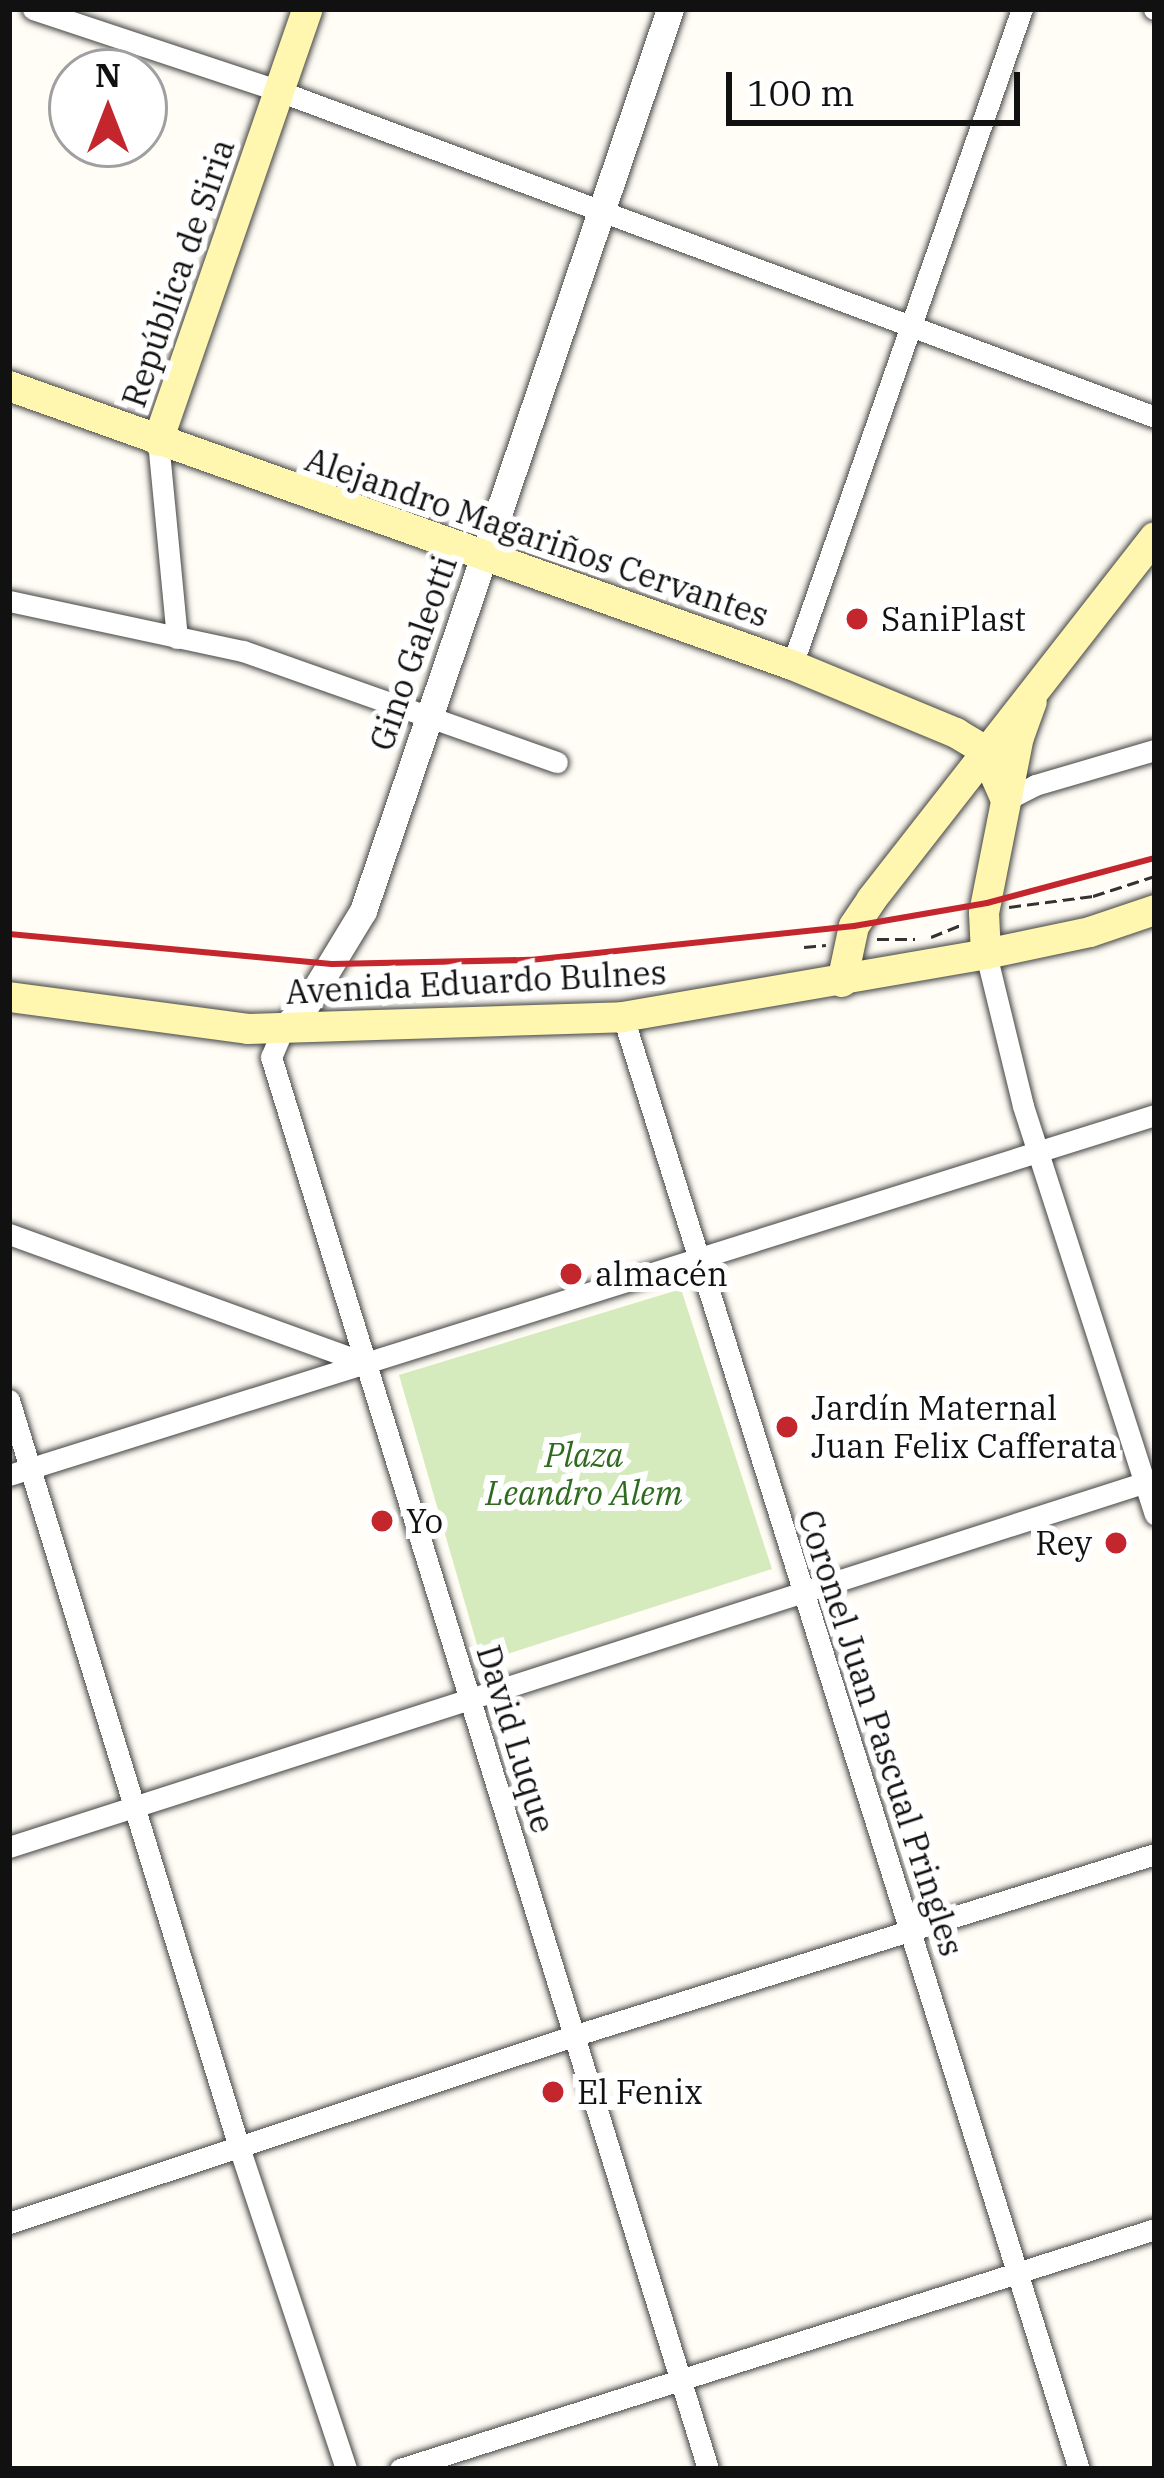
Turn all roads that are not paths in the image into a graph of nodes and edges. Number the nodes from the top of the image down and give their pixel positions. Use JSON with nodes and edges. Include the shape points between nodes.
{"nodes":[{"id":1,"x":33,"y":9,"type":"edge"},
{"id":2,"x":308,"y":9,"type":"edge"},
{"id":3,"x":670,"y":9,"type":"edge"},
{"id":4,"x":1022,"y":9,"type":"edge"},
{"id":5,"x":279,"y":91,"type":"junction"},
{"id":6,"x":602,"y":209,"type":"junction"},
{"id":7,"x":912,"y":323,"type":"junction"},
{"id":8,"x":9,"y":386,"type":"edge"},
{"id":9,"x":1155,"y":417,"type":"edge"},
{"id":10,"x":158,"y":440,"type":"junction"},
{"id":11,"x":1155,"y":537,"type":"edge"},
{"id":12,"x":483,"y":556,"type":"junction"},
{"id":13,"x":9,"y":601,"type":"edge"},
{"id":14,"x":177,"y":638,"type":"junction"},
{"id":15,"x":792,"y":665,"type":"junction"},
{"id":16,"x":1034,"y":695,"type":"junction"},
{"id":17,"x":431,"y":713,"type":"junction"},
{"id":18,"x":984,"y":750,"type":"junction"},
{"id":19,"x":1155,"y":750,"type":"edge"},
{"id":20,"x":557,"y":762,"type":"dead end"},
{"id":21,"x":1006,"y":800,"type":"junction"},
{"id":22,"x":1155,"y":910,"type":"edge"},
{"id":23,"x":986,"y":954,"type":"junction"},
{"id":24,"x":842,"y":982,"type":"junction"},
{"id":25,"x":9,"y":997,"type":"edge"},
{"id":26,"x":622,"y":1017,"type":"junction"},
{"id":27,"x":283,"y":1029,"type":"junction"},
{"id":28,"x":1155,"y":1115,"type":"edge"},
{"id":29,"x":1039,"y":1151,"type":"junction"},
{"id":30,"x":9,"y":1234,"type":"edge"},
{"id":31,"x":695,"y":1257,"type":"junction"},
{"id":32,"x":365,"y":1363,"type":"junction"},
{"id":33,"x":9,"y":1400,"type":"edge"},
{"id":34,"x":20,"y":1472,"type":"edge"},
{"id":35,"x":1150,"y":1480,"type":"edge"},
{"id":36,"x":1155,"y":1514,"type":"edge"},
{"id":37,"x":801,"y":1592,"type":"junction"},
{"id":38,"x":468,"y":1696,"type":"junction"},
{"id":39,"x":135,"y":1809,"type":"junction"},
{"id":40,"x":9,"y":1847,"type":"edge"},
{"id":41,"x":1155,"y":1854,"type":"edge"},
{"id":42,"x":910,"y":1934,"type":"junction"},
{"id":43,"x":573,"y":2036,"type":"junction"},
{"id":44,"x":239,"y":2147,"type":"junction"},
{"id":45,"x":9,"y":2223,"type":"edge"},
{"id":46,"x":1155,"y":2229,"type":"edge"},
{"id":47,"x":1017,"y":2273,"type":"junction"},
{"id":48,"x":680,"y":2380,"type":"junction"},
{"id":49,"x":346,"y":2469,"type":"edge"},
{"id":50,"x":400,"y":2469,"type":"edge"},
{"id":51,"x":708,"y":2469,"type":"edge"},
{"id":52,"x":1079,"y":2469,"type":"edge"}],
"edges":[{"from":1,"to":5,"type":"street"},
{"from":2,"to":5,"type":"main road","name":"República de Siria"},
{"from":3,"to":6,"type":"street","name":"Gino Galeotti"},
{"from":4,"to":7,"type":"street"},
{"from":5,"to":6,"type":"street"},
{"from":5,"to":10,"type":"main road","name":"República de Siria"},
{"from":6,"to":7,"type":"street"},
{"from":6,"to":12,"type":"street","name":"Gino Galeotti"},
{"from":7,"to":9,"type":"street"},
{"from":7,"to":15,"type":"street"},
{"from":8,"to":10,"type":"main road","name":"Alejandro Magariños Cervantes"},
{"from":10,"to":12,"type":"main road","name":"Alejandro Magariños Cervantes"},
{"from":10,"to":14,"type":"street","name":"República de Siria"},
{"from":11,"to":16,"type":"main road"},
{"from":12,"to":15,"type":"main road","name":"Alejandro Magariños Cervantes"},
{"from":12,"to":17,"type":"street","name":"Gino Galeotti"},
{"from":13,"to":14,"type":"street"},
{"from":14,"to":17,"type":"street","via":[[243,651]]},
{"from":15,"to":18,"type":"main road","name":"Alejandro Magariños Cervantes"},
{"from":16,"to":18,"type":"main road"},
{"from":16,"to":21,"type":"main road"},
{"from":17,"to":20,"type":"street"},
{"from":17,"to":27,"type":"street","name":"Gino Galeotti","via":[[363,911]]},
{"from":18,"to":21,"type":"main road"},
{"from":18,"to":24,"type":"main road","via":[[854,926]]},
{"from":19,"to":21,"type":"street"},
{"from":21,"to":23,"type":"main road","via":[[984,913]]},
{"from":22,"to":23,"type":"main road","name":"Avenida Eduardo Bulnes"},
{"from":23,"to":24,"type":"main road","name":"Avenida Eduardo Bulnes"},
{"from":23,"to":29,"type":"street"},
{"from":24,"to":26,"type":"main road","name":"Avenida Eduardo Bulnes"},
{"from":25,"to":27,"type":"main road","name":"Avenida Eduardo Bulnes"},
{"from":26,"to":27,"type":"main road","name":"Avenida Eduardo Bulnes"},
{"from":26,"to":31,"type":"street","name":"Coronel Juan Pascual Pringles"},
{"from":27,"to":32,"type":"street","name":"David Luque","via":[[271,1058]]},
{"from":28,"to":29,"type":"street"},
{"from":29,"to":31,"type":"street"},
{"from":29,"to":35,"type":"street"},
{"from":30,"to":32,"type":"street"},
{"from":31,"to":32,"type":"street"},
{"from":31,"to":37,"type":"street","name":"Coronel Juan Pascual Pringles"},
{"from":32,"to":34,"type":"street"},
{"from":32,"to":38,"type":"street","name":"David Luque"},
{"from":33,"to":34,"type":"street"},
{"from":34,"to":39,"type":"street"},
{"from":35,"to":36,"type":"street"},
{"from":35,"to":37,"type":"street"},
{"from":37,"to":38,"type":"street"},
{"from":37,"to":42,"type":"street","name":"Coronel Juan Pascual Pringles"},
{"from":38,"to":39,"type":"street"},
{"from":38,"to":43,"type":"street","name":"David Luque"},
{"from":39,"to":40,"type":"street"},
{"from":39,"to":44,"type":"street"},
{"from":41,"to":42,"type":"street"},
{"from":42,"to":43,"type":"street"},
{"from":42,"to":47,"type":"street","name":"Coronel Juan Pascual Pringles"},
{"from":43,"to":44,"type":"street"},
{"from":43,"to":48,"type":"street","name":"David Luque"},
{"from":44,"to":45,"type":"street"},
{"from":44,"to":49,"type":"street"},
{"from":46,"to":47,"type":"street"},
{"from":47,"to":48,"type":"street"},
{"from":47,"to":52,"type":"street","name":"Coronel Juan Pascual Pringles"},
{"from":48,"to":50,"type":"street"},
{"from":48,"to":51,"type":"street","name":"David Luque"}]}
